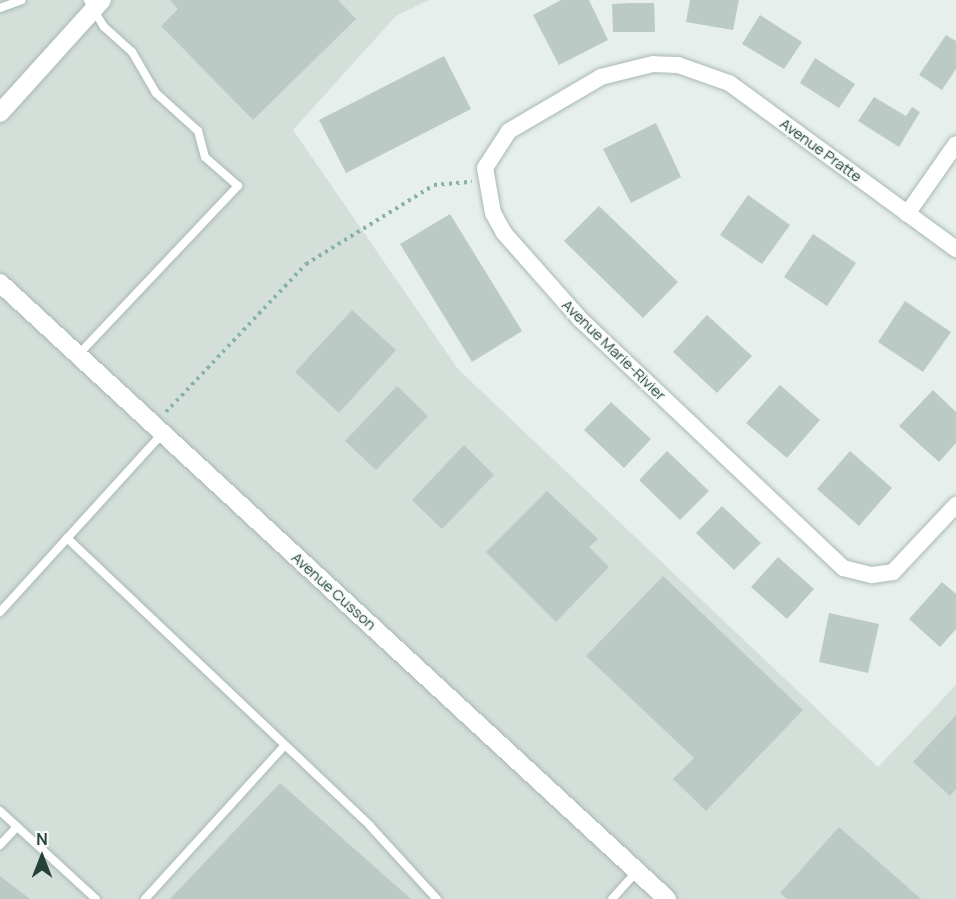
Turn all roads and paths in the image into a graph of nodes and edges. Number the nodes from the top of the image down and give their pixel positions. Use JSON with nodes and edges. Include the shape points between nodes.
{"nodes":[{"id":1,"x":22,"y":0,"type":"edge"},
{"id":2,"x":94,"y":3,"type":"edge"},
{"id":3,"x":0,"y":8,"type":"edge"},
{"id":4,"x":678,"y":65,"type":"joint"},
{"id":5,"x":0,"y":113,"type":"edge"},
{"id":6,"x":956,"y":144,"type":"edge"},
{"id":7,"x":487,"y":180,"type":"junction"},
{"id":8,"x":907,"y":214,"type":"junction"},
{"id":9,"x":956,"y":249,"type":"edge"},
{"id":10,"x":0,"y":283,"type":"edge"},
{"id":11,"x":78,"y":355,"type":"junction"},
{"id":12,"x":159,"y":429,"type":"junction"},
{"id":13,"x":956,"y":505,"type":"edge"},
{"id":14,"x":67,"y":538,"type":"junction"},
{"id":15,"x":0,"y":612,"type":"edge"},
{"id":16,"x":285,"y":745,"type":"junction"},
{"id":17,"x":0,"y":811,"type":"edge"},
{"id":18,"x":17,"y":827,"type":"junction"},
{"id":19,"x":0,"y":846,"type":"edge"},
{"id":20,"x":637,"y":871,"type":"junction"},
{"id":21,"x":96,"y":899,"type":"edge"},
{"id":22,"x":145,"y":899,"type":"edge"},
{"id":23,"x":437,"y":899,"type":"edge"},
{"id":24,"x":612,"y":899,"type":"edge"},
{"id":25,"x":667,"y":899,"type":"edge"}],
"edges":[{"from":1,"to":3,"type":"lane"},
{"from":2,"to":5,"type":"street"},
{"from":2,"to":11,"type":"lane","via":[[104,27],[132,52],[156,93],[198,132],[205,157],[238,186]]},
{"from":4,"to":7,"type":"street","name":"Avenue Marie-Rivier","via":[[653,64],[601,77],[509,132],[485,168]]},
{"from":4,"to":8,"type":"street","name":"Avenue Pratte","via":[[729,83]]},
{"from":6,"to":8,"type":"street"},
{"from":7,"to":12,"type":"path","via":[[434,185],[306,264]]},
{"from":7,"to":13,"type":"street","name":"Avenue Marie-Rivier","via":[[493,213],[504,233],[581,320],[843,568],[872,575],[893,572]]},
{"from":8,"to":9,"type":"street","name":"Avenue Pratte"},
{"from":10,"to":11,"type":"street","name":"Avenue Cusson"},
{"from":11,"to":12,"type":"street","name":"Avenue Cusson"},
{"from":12,"to":14,"type":"lane"},
{"from":12,"to":20,"type":"street","name":"Avenue Cusson"},
{"from":14,"to":15,"type":"lane"},
{"from":14,"to":16,"type":"lane"},
{"from":16,"to":22,"type":"lane"},
{"from":16,"to":23,"type":"lane","via":[[370,826]]},
{"from":17,"to":18,"type":"lane"},
{"from":18,"to":19,"type":"lane"},
{"from":18,"to":21,"type":"lane"},
{"from":20,"to":24,"type":"lane"},
{"from":20,"to":25,"type":"street","name":"Avenue Cusson"}]}
